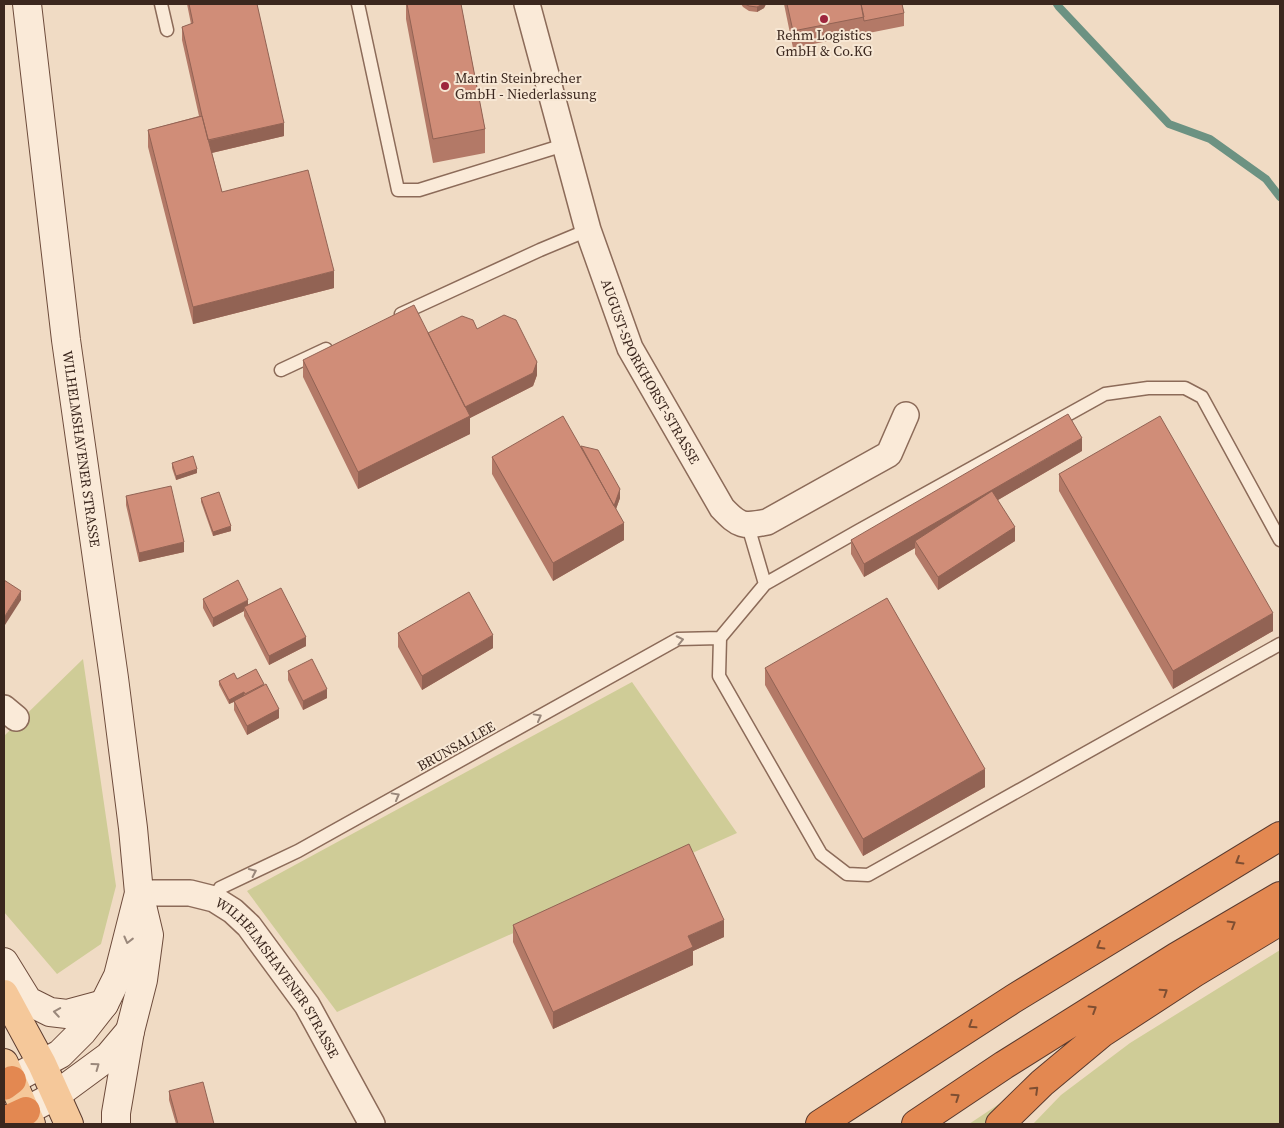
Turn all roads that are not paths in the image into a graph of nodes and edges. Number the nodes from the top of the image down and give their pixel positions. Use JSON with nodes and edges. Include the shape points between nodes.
{"nodes":[{"id":1,"x":27,"y":4,"type":"edge"},
{"id":2,"x":161,"y":4,"type":"edge"},
{"id":3,"x":358,"y":4,"type":"edge"},
{"id":4,"x":527,"y":4,"type":"edge"},
{"id":5,"x":167,"y":30,"type":"dead end"},
{"id":6,"x":564,"y":145,"type":"junction"},
{"id":7,"x":588,"y":230,"type":"junction"},
{"id":8,"x":388,"y":320,"type":"edge"},
{"id":9,"x":335,"y":345,"type":"edge"},
{"id":10,"x":281,"y":370,"type":"dead end"},
{"id":11,"x":906,"y":415,"type":"dead end"},
{"id":12,"x":748,"y":526,"type":"junction"},
{"id":13,"x":1280,"y":540,"type":"edge"},
{"id":14,"x":765,"y":584,"type":"junction"},
{"id":15,"x":720,"y":638,"type":"junction"},
{"id":16,"x":1280,"y":644,"type":"edge"},
{"id":17,"x":1280,"y":836,"type":"edge"},
{"id":18,"x":139,"y":893,"type":"junction"},
{"id":19,"x":1280,"y":896,"type":"edge"},
{"id":20,"x":214,"y":899,"type":"junction"},
{"id":21,"x":1280,"y":922,"type":"edge"},
{"id":22,"x":4,"y":962,"type":"edge"},
{"id":23,"x":4,"y":994,"type":"edge"},
{"id":24,"x":104,"y":1004,"type":"junction"},
{"id":25,"x":130,"y":1031,"type":"junction"},
{"id":26,"x":42,"y":1064,"type":"junction"},
{"id":27,"x":7,"y":1076,"type":"edge"},
{"id":28,"x":56,"y":1094,"type":"junction"},
{"id":29,"x":20,"y":1119,"type":"edge"},
{"id":30,"x":69,"y":1124,"type":"edge"},
{"id":31,"x":116,"y":1124,"type":"edge"},
{"id":32,"x":372,"y":1124,"type":"edge"},
{"id":33,"x":820,"y":1124,"type":"edge"},
{"id":34,"x":916,"y":1124,"type":"edge"},
{"id":35,"x":1000,"y":1124,"type":"edge"}],
"edges":[{"from":1,"to":18,"type":"street","name":"WILHELMSHAVENER STRASSE","via":[[66,340],[116,697]]},
{"from":2,"to":5,"type":"lane"},
{"from":3,"to":6,"type":"lane","via":[[398,190],[419,190]]},
{"from":4,"to":6,"type":"street","name":"AUGUST-SPORKHORST-STRASSE"},
{"from":6,"to":7,"type":"street","name":"AUGUST-SPORKHORST-STRASSE"},
{"from":7,"to":8,"type":"lane"},
{"from":7,"to":12,"type":"street","name":"AUGUST-SPORKHORST-STRASSE","via":[[630,348],[722,508],[734,521]]},
{"from":9,"to":10,"type":"lane"},
{"from":11,"to":12,"type":"street","via":[[889,454],[767,522]]},
{"from":12,"to":14,"type":"lane"},
{"from":13,"to":14,"type":"lane","via":[[1202,397],[1185,388],[1148,388],[1105,394]]},
{"from":14,"to":15,"type":"lane"},
{"from":15,"to":16,"type":"lane","via":[[719,676],[821,854],[847,874],[868,875]]},
{"from":20,"to":15,"type":"lane","name":"BRUNSALLEE","one_way":true,"via":[[220,888],[298,851],[678,638]]},
{"from":17,"to":33,"type":"highway","one_way":true,"via":[[1013,999]]},
{"from":18,"to":20,"type":"street","name":"WILHELMSHAVENER STRASSE","via":[[190,893]]},
{"from":18,"to":24,"type":"street","name":"WILHELMSHAVENER STRASSE","one_way":true,"via":[[118,976]]},
{"from":18,"to":25,"type":"street","name":"WILHELMSHAVENER STRASSE","via":[[149,935],[143,980]]},
{"from":34,"to":19,"type":"highway","one_way":true,"via":[[1176,957]]},
{"from":20,"to":32,"type":"street","name":"WILHELMSHAVENER STRASSE","via":[[249,926],[307,1005]]},
{"from":35,"to":21,"type":"highway","one_way":true,"via":[[1042,1083],[1102,1033]]},
{"from":24,"to":22,"type":"street","one_way":true,"via":[[66,1014],[50,1012],[28,1001]]},
{"from":23,"to":26,"type":"main road"},
{"from":24,"to":26,"type":"street","name":"WILHELMSHAVENER STRASSE","via":[[60,1054]]},
{"from":28,"to":25,"type":"street","name":"WILHELMSHAVENER STRASSE","one_way":true,"via":[[108,1056]]},
{"from":25,"to":31,"type":"street"},
{"from":26,"to":27,"type":"street","name":"WILHELMSHAVENER STRASSE"},
{"from":26,"to":28,"type":"main road"},
{"from":27,"to":29,"type":"main road"},
{"from":28,"to":29,"type":"street","name":"WILHELMSHAVENER STRASSE"},
{"from":28,"to":30,"type":"main road"}]}
